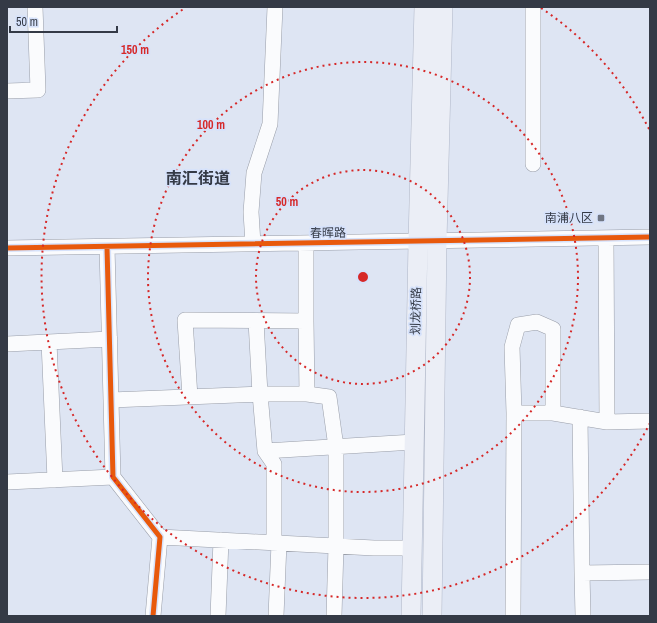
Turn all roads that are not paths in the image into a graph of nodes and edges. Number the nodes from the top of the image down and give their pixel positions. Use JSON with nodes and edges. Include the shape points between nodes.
{"nodes":[{"id":1,"x":35,"y":7,"type":"edge"},
{"id":2,"x":275,"y":7,"type":"edge"},
{"id":3,"x":424,"y":7,"type":"edge"},
{"id":4,"x":443,"y":7,"type":"edge"},
{"id":5,"x":533,"y":7,"type":"edge"},
{"id":6,"x":7,"y":91,"type":"edge"},
{"id":7,"x":533,"y":164,"type":"dead end"},
{"id":8,"x":650,"y":237,"type":"edge"},
{"id":9,"x":606,"y":238,"type":"junction"},
{"id":10,"x":438,"y":241,"type":"junction"},
{"id":11,"x":418,"y":242,"type":"junction"},
{"id":12,"x":253,"y":244,"type":"junction"},
{"id":13,"x":306,"y":244,"type":"junction"},
{"id":14,"x":107,"y":247,"type":"junction"},
{"id":15,"x":7,"y":248,"type":"edge"},
{"id":16,"x":256,"y":321,"type":"junction"},
{"id":17,"x":306,"y":321,"type":"junction"},
{"id":18,"x":110,"y":339,"type":"junction"},
{"id":19,"x":49,"y":342,"type":"junction"},
{"id":20,"x":7,"y":344,"type":"edge"},
{"id":21,"x":260,"y":394,"type":"junction"},
{"id":22,"x":307,"y":394,"type":"junction"},
{"id":23,"x":190,"y":397,"type":"junction"},
{"id":24,"x":111,"y":400,"type":"junction"},
{"id":25,"x":514,"y":413,"type":"junction"},
{"id":26,"x":553,"y":413,"type":"junction"},
{"id":27,"x":580,"y":418,"type":"junction"},
{"id":28,"x":650,"y":421,"type":"edge"},
{"id":29,"x":607,"y":422,"type":"junction"},
{"id":30,"x":414,"y":442,"type":"junction"},
{"id":31,"x":336,"y":447,"type":"junction"},
{"id":32,"x":265,"y":451,"type":"junction"},
{"id":33,"x":113,"y":477,"type":"junction"},
{"id":34,"x":55,"y":480,"type":"junction"},
{"id":35,"x":7,"y":482,"type":"edge"},
{"id":36,"x":160,"y":537,"type":"junction"},
{"id":37,"x":221,"y":540,"type":"junction"},
{"id":38,"x":276,"y":543,"type":"junction"},
{"id":39,"x":336,"y":546,"type":"junction"},
{"id":40,"x":412,"y":548,"type":"junction"},
{"id":41,"x":650,"y":572,"type":"edge"},
{"id":42,"x":582,"y":573,"type":"junction"},
{"id":43,"x":153,"y":616,"type":"edge"},
{"id":44,"x":218,"y":616,"type":"edge"},
{"id":45,"x":276,"y":616,"type":"edge"},
{"id":46,"x":334,"y":616,"type":"edge"},
{"id":47,"x":410,"y":616,"type":"edge"},
{"id":48,"x":432,"y":616,"type":"edge"},
{"id":49,"x":513,"y":616,"type":"edge"},
{"id":50,"x":583,"y":616,"type":"edge"}],
"edges":[{"from":1,"to":6,"type":"street","via":[[38,90]]},
{"from":2,"to":12,"type":"street","via":[[270,124],[254,173],[251,212]]},
{"from":3,"to":11,"type":"main road","name":"划龙桥路"},
{"from":4,"to":10,"type":"main road","name":"划龙桥路"},
{"from":5,"to":7,"type":"street"},
{"from":8,"to":9,"type":"street","name":"春晖路"},
{"from":9,"to":10,"type":"street","name":"春晖路"},
{"from":9,"to":29,"type":"street"},
{"from":10,"to":11,"type":"street","name":"春晖路"},
{"from":10,"to":48,"type":"main road","name":"划龙桥路"},
{"from":11,"to":13,"type":"street","name":"春晖路"},
{"from":11,"to":30,"type":"main road","name":"划龙桥路"},
{"from":12,"to":13,"type":"street","name":"春晖路"},
{"from":12,"to":14,"type":"street","name":"春晖路"},
{"from":13,"to":17,"type":"street"},
{"from":14,"to":15,"type":"street","name":"春晖路"},
{"from":14,"to":18,"type":"street"},
{"from":16,"to":17,"type":"street"},
{"from":16,"to":21,"type":"street"},
{"from":16,"to":23,"type":"street","via":[[185,320]]},
{"from":17,"to":22,"type":"street"},
{"from":18,"to":19,"type":"street"},
{"from":18,"to":24,"type":"street"},
{"from":19,"to":20,"type":"street"},
{"from":19,"to":34,"type":"street"},
{"from":21,"to":22,"type":"street"},
{"from":21,"to":23,"type":"street"},
{"from":21,"to":32,"type":"street"},
{"from":22,"to":31,"type":"street","via":[[329,397]]},
{"from":23,"to":24,"type":"street"},
{"from":24,"to":33,"type":"street"},
{"from":25,"to":26,"type":"street"},
{"from":25,"to":26,"type":"street","via":[[512,347],[518,325],[537,322],[553,329]]},
{"from":25,"to":49,"type":"street"},
{"from":26,"to":27,"type":"street"},
{"from":27,"to":29,"type":"street"},
{"from":27,"to":42,"type":"street"},
{"from":28,"to":29,"type":"street"},
{"from":30,"to":31,"type":"street"},
{"from":30,"to":40,"type":"main road","name":"划龙桥路"},
{"from":31,"to":32,"type":"street"},
{"from":31,"to":39,"type":"street"},
{"from":32,"to":38,"type":"street","via":[[274,464]]},
{"from":33,"to":34,"type":"street"},
{"from":33,"to":36,"type":"street"},
{"from":34,"to":35,"type":"street"},
{"from":36,"to":37,"type":"street"},
{"from":36,"to":43,"type":"street"},
{"from":37,"to":38,"type":"street"},
{"from":37,"to":44,"type":"street"},
{"from":38,"to":39,"type":"street"},
{"from":38,"to":45,"type":"street"},
{"from":39,"to":40,"type":"street"},
{"from":39,"to":46,"type":"street"},
{"from":40,"to":47,"type":"main road","name":"划龙桥路"},
{"from":41,"to":42,"type":"street"},
{"from":42,"to":50,"type":"street"}]}
